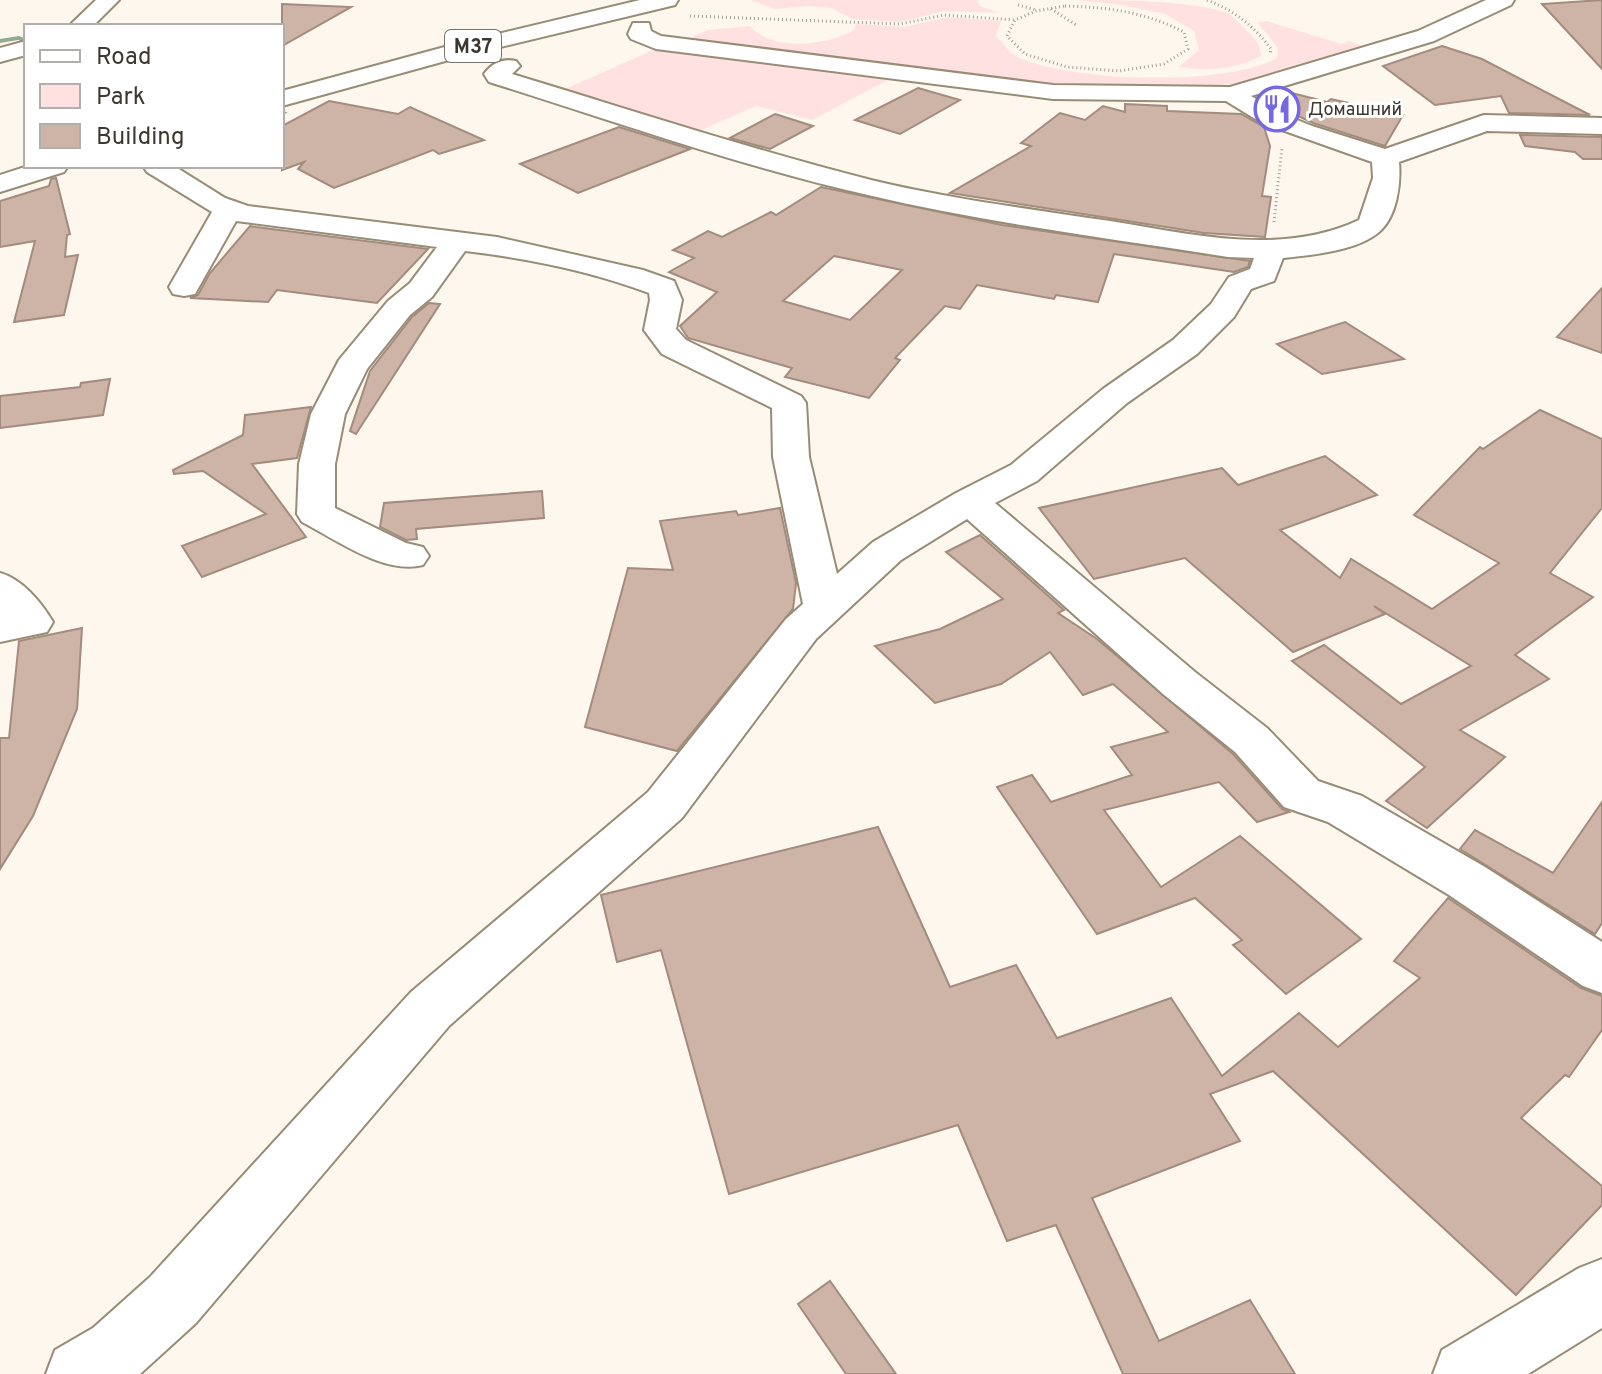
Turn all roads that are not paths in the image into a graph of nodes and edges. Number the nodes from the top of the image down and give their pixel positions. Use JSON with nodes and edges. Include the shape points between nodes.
{"nodes":[{"id":1,"x":108,"y":0,"type":"edge"},
{"id":2,"x":625,"y":0,"type":"edge"},
{"id":3,"x":667,"y":0,"type":"edge"},
{"id":4,"x":1503,"y":0,"type":"edge"},
{"id":5,"x":82,"y":24,"type":"edge"},
{"id":6,"x":641,"y":28,"type":"dead end"},
{"id":7,"x":451,"y":46,"type":"junction"},
{"id":8,"x":24,"y":49,"type":"edge"},
{"id":9,"x":0,"y":55,"type":"edge"},
{"id":10,"x":508,"y":66,"type":"dead end"},
{"id":11,"x":284,"y":84,"type":"edge"},
{"id":12,"x":1231,"y":94,"type":"junction"},
{"id":13,"x":284,"y":98,"type":"edge"},
{"id":14,"x":1602,"y":126,"type":"edge"},
{"id":15,"x":1385,"y":158,"type":"junction"},
{"id":16,"x":24,"y":160,"type":"edge"},
{"id":17,"x":0,"y":168,"type":"edge"},
{"id":18,"x":49,"y":168,"type":"edge"},
{"id":19,"x":159,"y":168,"type":"edge"},
{"id":20,"x":0,"y":184,"type":"edge"},
{"id":21,"x":228,"y":209,"type":"junction"},
{"id":22,"x":456,"y":242,"type":"junction"},
{"id":23,"x":1271,"y":250,"type":"junction"},
{"id":24,"x":184,"y":287,"type":"dead end"},
{"id":25,"x":969,"y":501,"type":"junction"},
{"id":26,"x":409,"y":556,"type":"dead end"},
{"id":27,"x":0,"y":586,"type":"edge"},
{"id":28,"x":824,"y":607,"type":"junction"},
{"id":29,"x":0,"y":628,"type":"edge"},
{"id":30,"x":1602,"y":970,"type":"edge"},
{"id":31,"x":1602,"y":1291,"type":"edge"},
{"id":32,"x":79,"y":1374,"type":"edge"},
{"id":33,"x":1466,"y":1374,"type":"edge"}],
"edges":[{"from":1,"to":5,"type":"street"},
{"from":2,"to":7,"type":"street","number":"M37"},
{"from":3,"to":7,"type":"street","number":"M37"},
{"from":4,"to":12,"type":"street","via":[[1426,36]]},
{"from":6,"to":12,"type":"street","via":[[639,34],[656,42],[1053,92]]},
{"from":7,"to":11,"type":"street","number":"M37"},
{"from":7,"to":13,"type":"street","number":"M37"},
{"from":8,"to":9,"type":"street"},
{"from":10,"to":23,"type":"street","via":[[497,77],[871,188],[1061,223]]},
{"from":12,"to":15,"type":"street","via":[[1284,123]]},
{"from":14,"to":15,"type":"street","via":[[1484,123]]},
{"from":15,"to":23,"type":"street","via":[[1387,178],[1369,226],[1344,238]]},
{"from":16,"to":17,"type":"street"},
{"from":18,"to":20,"type":"street"},
{"from":19,"to":21,"type":"street"},
{"from":21,"to":22,"type":"street"},
{"from":21,"to":24,"type":"street"},
{"from":22,"to":26,"type":"street","via":[[421,290],[399,308],[351,367],[328,414],[317,464],[316,514]]},
{"from":22,"to":28,"type":"street","via":[[580,263],[663,288],[660,330],[665,339],[789,403],[791,457]]},
{"from":23,"to":25,"type":"street","via":[[1263,275],[1240,283],[1223,310],[1185,347],[1115,396],[1024,473]]},
{"from":25,"to":28,"type":"street","via":[[887,551]]},
{"from":25,"to":30,"type":"street","via":[[1251,740],[1301,794],[1345,809]]},
{"from":27,"to":29,"type":"street","via":[[32,622]]},
{"from":28,"to":32,"type":"street","via":[[801,629],[665,805],[430,1009],[173,1300],[116,1351]]},
{"from":31,"to":33,"type":"street"}]}
